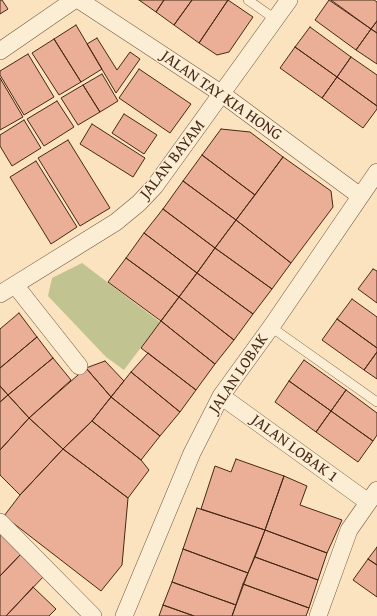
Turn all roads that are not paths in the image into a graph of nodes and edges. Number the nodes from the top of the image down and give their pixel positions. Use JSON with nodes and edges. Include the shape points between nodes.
{"nodes":[{"id":1,"x":74,"y":0,"type":"edge"},
{"id":2,"x":79,"y":0,"type":"edge"},
{"id":3,"x":248,"y":0,"type":"edge"},
{"id":4,"x":289,"y":0,"type":"edge"},
{"id":5,"x":275,"y":19,"type":"junction"},
{"id":6,"x":0,"y":51,"type":"edge"},
{"id":7,"x":222,"y":94,"type":"junction"},
{"id":8,"x":377,"y":172,"type":"edge"},
{"id":9,"x":360,"y":196,"type":"junction"},
{"id":10,"x":15,"y":285,"type":"junction"},
{"id":11,"x":0,"y":294,"type":"edge"},
{"id":12,"x":271,"y":327,"type":"junction"},
{"id":13,"x":79,"y":366,"type":"dead end"},
{"id":14,"x":221,"y":396,"type":"junction"},
{"id":15,"x":377,"y":402,"type":"edge"},
{"id":16,"x":373,"y":496,"type":"edge"},
{"id":17,"x":0,"y":522,"type":"edge"},
{"id":18,"x":93,"y":616,"type":"edge"},
{"id":19,"x":124,"y":616,"type":"edge"},
{"id":20,"x":318,"y":616,"type":"edge"}],
"edges":[{"from":1,"to":6,"type":"street"},
{"from":2,"to":7,"type":"street","name":"JALAN TAY KIA HONG"},
{"from":3,"to":5,"type":"lane"},
{"from":4,"to":5,"type":"street","name":"JALAN BAYAM"},
{"from":5,"to":7,"type":"street","name":"JALAN BAYAM"},
{"from":7,"to":9,"type":"street","name":"JALAN TAY KIA HONG"},
{"from":7,"to":10,"type":"street","name":"JALAN BAYAM","via":[[155,186],[139,203],[116,222]]},
{"from":8,"to":9,"type":"street","name":"JALAN LOBAK"},
{"from":9,"to":12,"type":"street","name":"JALAN LOBAK"},
{"from":10,"to":11,"type":"street","name":"JALAN BAYAM"},
{"from":10,"to":13,"type":"street"},
{"from":12,"to":14,"type":"street","name":"JALAN LOBAK"},
{"from":12,"to":15,"type":"lane"},
{"from":14,"to":16,"type":"street","name":"JALAN LOBAK 1"},
{"from":14,"to":19,"type":"street","name":"JALAN LOBAK","via":[[192,452]]},
{"from":16,"to":20,"type":"street","via":[[349,530]]},
{"from":17,"to":18,"type":"street"}]}
